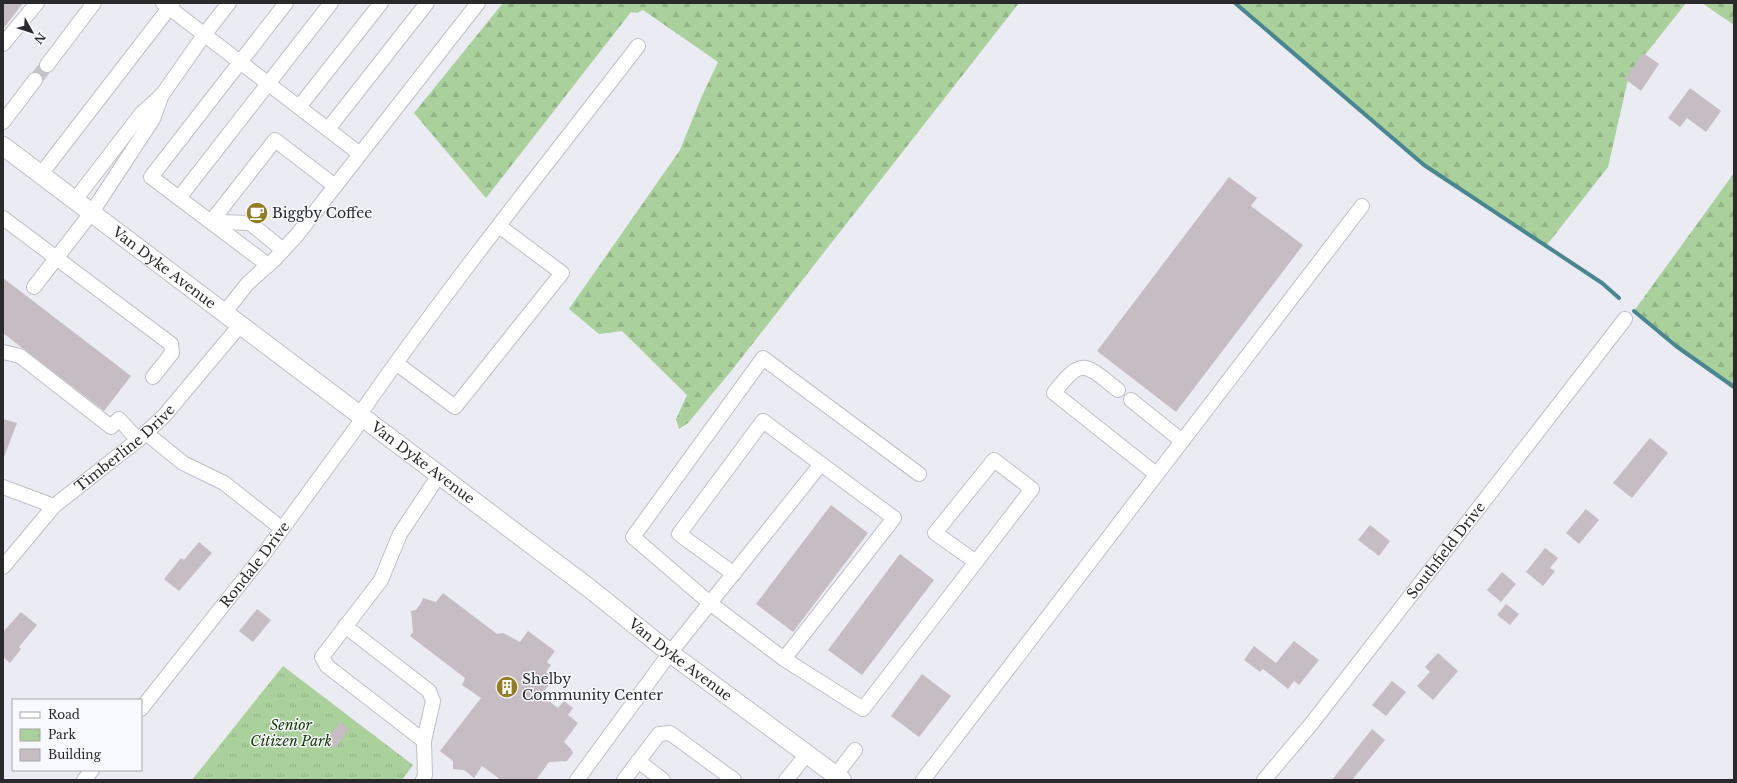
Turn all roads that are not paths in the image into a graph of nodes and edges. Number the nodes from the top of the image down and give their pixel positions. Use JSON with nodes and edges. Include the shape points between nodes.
{"nodes":[{"id":1,"x":37,"y":3,"type":"edge"},
{"id":2,"x":94,"y":3,"type":"edge"},
{"id":3,"x":229,"y":3,"type":"edge"},
{"id":4,"x":286,"y":3,"type":"edge"},
{"id":5,"x":331,"y":3,"type":"edge"},
{"id":6,"x":381,"y":3,"type":"edge"},
{"id":7,"x":427,"y":3,"type":"edge"},
{"id":8,"x":478,"y":3,"type":"edge"},
{"id":9,"x":168,"y":5,"type":"edge"},
{"id":10,"x":204,"y":35,"type":"junction"},
{"id":11,"x":3,"y":44,"type":"edge"},
{"id":12,"x":638,"y":46,"type":"dead end"},
{"id":13,"x":240,"y":62,"type":"junction"},
{"id":14,"x":47,"y":65,"type":"tunnel mouth"},
{"id":15,"x":35,"y":80,"type":"tunnel mouth"},
{"id":16,"x":267,"y":83,"type":"junction"},
{"id":17,"x":162,"y":95,"type":"junction"},
{"id":18,"x":299,"y":107,"type":"junction"},
{"id":19,"x":3,"y":122,"type":"edge"},
{"id":20,"x":328,"y":129,"type":"junction"},
{"id":21,"x":3,"y":146,"type":"edge"},
{"id":22,"x":360,"y":154,"type":"junction"},
{"id":23,"x":41,"y":174,"type":"junction"},
{"id":24,"x":335,"y":186,"type":"junction"},
{"id":25,"x":179,"y":198,"type":"junction"},
{"id":26,"x":75,"y":200,"type":"junction"},
{"id":27,"x":1362,"y":206,"type":"dead end"},
{"id":28,"x":92,"y":212,"type":"junction"},
{"id":29,"x":3,"y":218,"type":"edge"},
{"id":30,"x":214,"y":218,"type":"junction"},
{"id":31,"x":499,"y":226,"type":"junction"},
{"id":32,"x":283,"y":250,"type":"junction"},
{"id":33,"x":56,"y":258,"type":"junction"},
{"id":34,"x":268,"y":265,"type":"junction"},
{"id":35,"x":34,"y":287,"type":"dead end"},
{"id":36,"x":225,"y":312,"type":"junction"},
{"id":37,"x":1625,"y":319,"type":"dead end"},
{"id":38,"x":242,"y":324,"type":"junction"},
{"id":39,"x":3,"y":352,"type":"edge"},
{"id":40,"x":396,"y":363,"type":"junction"},
{"id":41,"x":153,"y":377,"type":"dead end"},
{"id":42,"x":1118,"y":390,"type":"dead end"},
{"id":43,"x":1131,"y":400,"type":"dead end"},
{"id":44,"x":362,"y":416,"type":"junction"},
{"id":45,"x":142,"y":436,"type":"junction"},
{"id":46,"x":1182,"y":441,"type":"junction"},
{"id":47,"x":822,"y":464,"type":"junction"},
{"id":48,"x":919,"y":474,"type":"dead end"},
{"id":49,"x":1156,"y":474,"type":"junction"},
{"id":50,"x":439,"y":475,"type":"junction"},
{"id":51,"x":3,"y":487,"type":"edge"},
{"id":52,"x":54,"y":506,"type":"junction"},
{"id":53,"x":281,"y":528,"type":"junction"},
{"id":54,"x":976,"y":562,"type":"junction"},
{"id":55,"x":3,"y":567,"type":"edge"},
{"id":56,"x":734,"y":574,"type":"junction"},
{"id":57,"x":711,"y":604,"type":"junction"},
{"id":58,"x":346,"y":626,"type":"junction"},
{"id":59,"x":670,"y":653,"type":"junction"},
{"id":60,"x":784,"y":659,"type":"junction"},
{"id":61,"x":142,"y":708,"type":"edge"},
{"id":62,"x":424,"y":741,"type":"junction"},
{"id":63,"x":855,"y":750,"type":"dead end"},
{"id":64,"x":807,"y":754,"type":"junction"},
{"id":65,"x":638,"y":761,"type":"junction"},
{"id":66,"x":91,"y":771,"type":"edge"},
{"id":67,"x":583,"y":778,"type":"edge"},
{"id":68,"x":839,"y":778,"type":"edge"},
{"id":69,"x":425,"y":779,"type":"edge"},
{"id":70,"x":84,"y":780,"type":"edge"},
{"id":71,"x":624,"y":780,"type":"edge"},
{"id":72,"x":664,"y":780,"type":"edge"},
{"id":73,"x":734,"y":780,"type":"edge"},
{"id":74,"x":786,"y":780,"type":"edge"},
{"id":75,"x":922,"y":780,"type":"edge"},
{"id":76,"x":1264,"y":780,"type":"edge"}],
"edges":[{"from":1,"to":11,"type":"street"},
{"from":2,"to":14,"type":"street"},
{"from":3,"to":10,"type":"street"},
{"from":4,"to":13,"type":"street"},
{"from":5,"to":16,"type":"street"},
{"from":6,"to":18,"type":"street"},
{"from":7,"to":20,"type":"street"},
{"from":8,"to":22,"type":"street"},
{"from":9,"to":10,"type":"street"},
{"from":9,"to":23,"type":"street"},
{"from":10,"to":13,"type":"street"},
{"from":10,"to":17,"type":"street"},
{"from":12,"to":31,"type":"street","name":"Rondale Drive"},
{"from":13,"to":16,"type":"street"},
{"from":13,"to":25,"type":"street","via":[[150,177]]},
{"from":15,"to":19,"type":"street"},
{"from":16,"to":18,"type":"street"},
{"from":16,"to":25,"type":"street"},
{"from":17,"to":26,"type":"street","via":[[141,114]]},
{"from":17,"to":28,"type":"street","via":[[153,119]]},
{"from":18,"to":20,"type":"street"},
{"from":20,"to":22,"type":"street"},
{"from":21,"to":23,"type":"main road","name":"Van Dyke Avenue"},
{"from":22,"to":24,"type":"street"},
{"from":23,"to":26,"type":"main road","name":"Van Dyke Avenue"},
{"from":24,"to":30,"type":"street","via":[[275,140]]},
{"from":24,"to":32,"type":"street"},
{"from":25,"to":30,"type":"street"},
{"from":26,"to":28,"type":"main road","name":"Van Dyke Avenue"},
{"from":27,"to":46,"type":"street"},
{"from":28,"to":33,"type":"street"},
{"from":28,"to":36,"type":"main road","name":"Van Dyke Avenue"},
{"from":29,"to":33,"type":"street"},
{"from":30,"to":32,"type":"street","via":[[221,222],[250,223]]},
{"from":30,"to":34,"type":"street"},
{"from":31,"to":40,"type":"street","name":"Rondale Drive"},
{"from":31,"to":40,"type":"street","via":[[562,273],[455,407]]},
{"from":32,"to":34,"type":"street"},
{"from":33,"to":35,"type":"street"},
{"from":33,"to":41,"type":"street","via":[[171,344],[172,353]]},
{"from":34,"to":36,"type":"street","via":[[248,283]]},
{"from":36,"to":38,"type":"main road","name":"Van Dyke Avenue"},
{"from":37,"to":76,"type":"street","name":"Southfield Drive","via":[[1312,723]]},
{"from":38,"to":44,"type":"main road","name":"Van Dyke Avenue"},
{"from":38,"to":45,"type":"street","name":"Timberline Drive","via":[[186,392]]},
{"from":39,"to":45,"type":"street","via":[[20,356],[111,427],[119,419]]},
{"from":40,"to":44,"type":"street","name":"Rondale Drive"},
{"from":42,"to":49,"type":"street","via":[[1094,371],[1084,367],[1076,368],[1068,374],[1054,393]]},
{"from":43,"to":46,"type":"street"},
{"from":44,"to":50,"type":"main road","name":"Van Dyke Avenue"},
{"from":44,"to":53,"type":"street","name":"Rondale Drive"},
{"from":45,"to":52,"type":"street","name":"Timberline Drive"},
{"from":45,"to":53,"type":"street","via":[[183,463],[224,483]]},
{"from":46,"to":49,"type":"street"},
{"from":47,"to":56,"type":"street"},
{"from":47,"to":56,"type":"street","via":[[763,421],[679,534]]},
{"from":47,"to":60,"type":"street","via":[[894,518]]},
{"from":48,"to":57,"type":"street","via":[[764,358],[633,537]]},
{"from":49,"to":75,"type":"street"},
{"from":50,"to":58,"type":"street","via":[[400,534],[381,580]]},
{"from":50,"to":59,"type":"main road","name":"Van Dyke Avenue","via":[[589,588]]},
{"from":51,"to":52,"type":"street"},
{"from":52,"to":55,"type":"street","name":"Timberline Drive"},
{"from":53,"to":61,"type":"street","name":"Rondale Drive","via":[[233,594]]},
{"from":54,"to":54,"type":"street","via":[[1032,489],[994,460],[935,533]]},
{"from":54,"to":60,"type":"street","via":[[862,709]]},
{"from":56,"to":57,"type":"street"},
{"from":57,"to":59,"type":"street"},
{"from":57,"to":60,"type":"street"},
{"from":58,"to":62,"type":"street","via":[[429,691],[433,702]]},
{"from":58,"to":62,"type":"street","via":[[322,657],[327,666]]},
{"from":59,"to":64,"type":"main road","name":"Van Dyke Avenue"},
{"from":59,"to":67,"type":"street"},
{"from":62,"to":69,"type":"street"},
{"from":63,"to":68,"type":"street"},
{"from":64,"to":68,"type":"main road","name":"Van Dyke Avenue"},
{"from":64,"to":74,"type":"street"},
{"from":65,"to":71,"type":"street"},
{"from":65,"to":72,"type":"street"},
{"from":65,"to":73,"type":"street","via":[[659,734],[670,733]]},
{"from":66,"to":70,"type":"street"}]}
